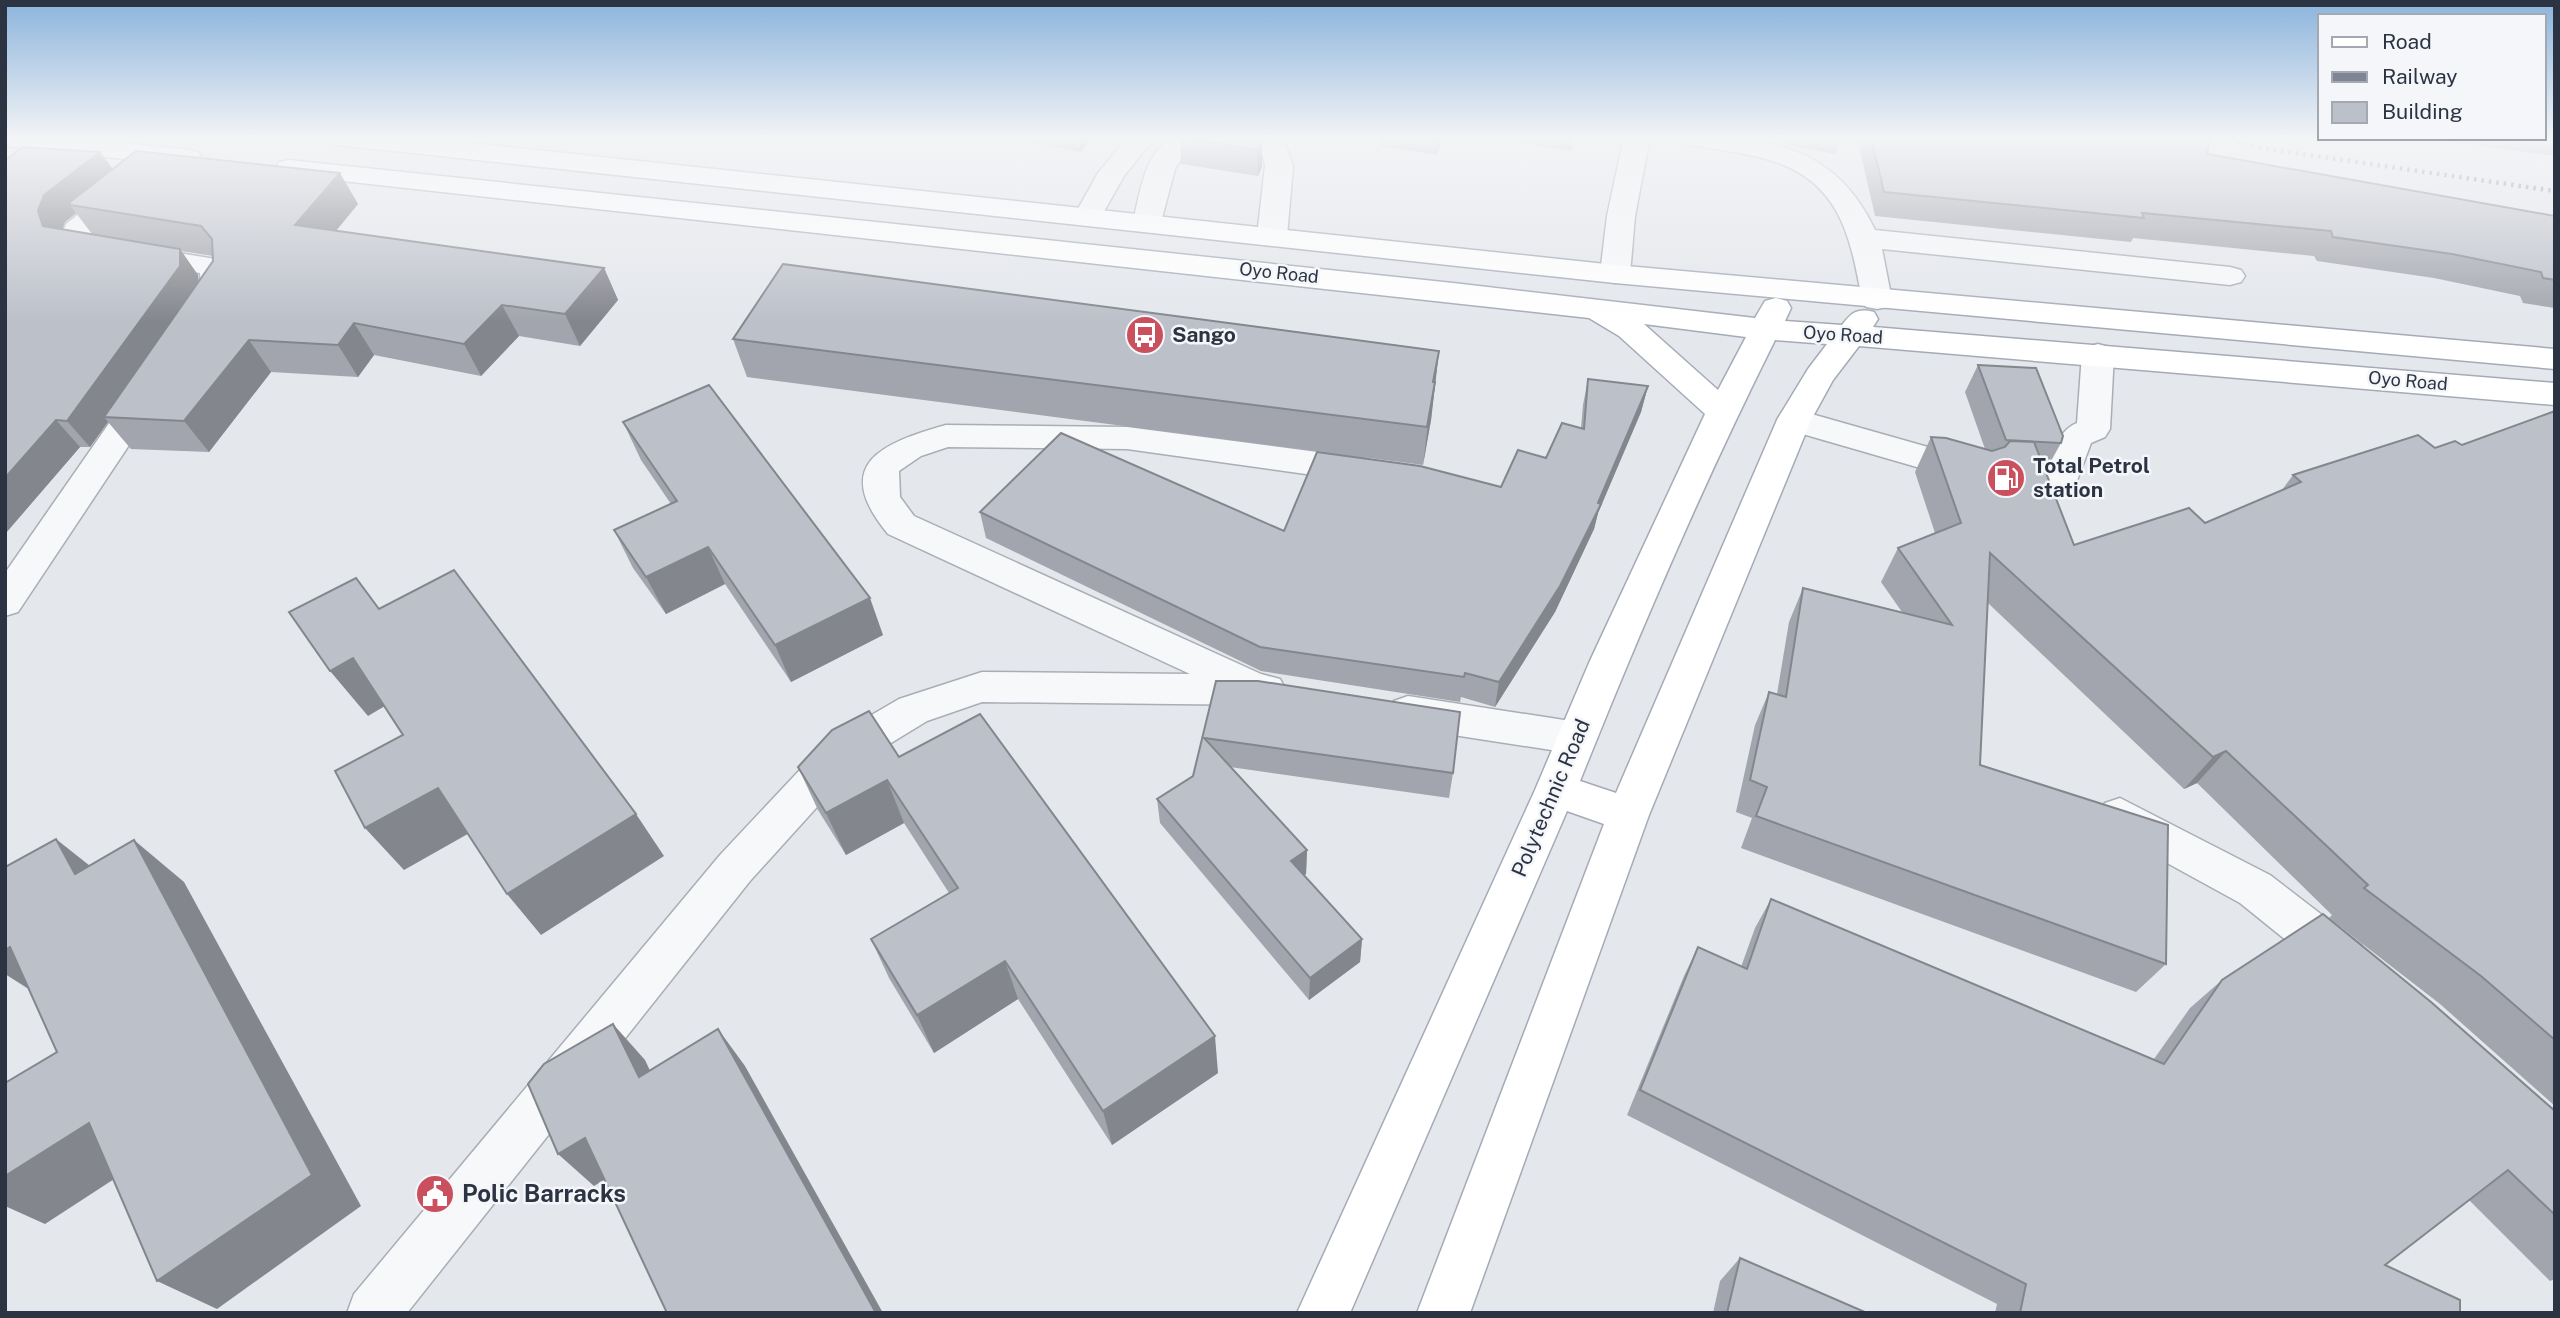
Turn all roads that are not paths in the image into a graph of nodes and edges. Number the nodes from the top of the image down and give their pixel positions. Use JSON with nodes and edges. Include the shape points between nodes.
{"nodes":[{"id":1,"x":115,"y":199,"type":"edge"},
{"id":2,"x":569,"y":199,"type":"edge"},
{"id":3,"x":922,"y":199,"type":"edge"},
{"id":4,"x":1098,"y":199,"type":"edge"},
{"id":5,"x":1154,"y":199,"type":"edge"},
{"id":6,"x":1276,"y":199,"type":"edge"},
{"id":7,"x":1625,"y":199,"type":"edge"},
{"id":8,"x":1846,"y":199,"type":"edge"},
{"id":9,"x":1088,"y":216,"type":"junction"},
{"id":10,"x":1147,"y":222,"type":"junction"},
{"id":11,"x":1272,"y":236,"type":"junction"},
{"id":12,"x":1865,"y":238,"type":"junction"},
{"id":13,"x":1615,"y":274,"type":"junction"},
{"id":14,"x":2231,"y":276,"type":"dead end"},
{"id":15,"x":1789,"y":289,"type":"junction"},
{"id":16,"x":1877,"y":300,"type":"junction"},
{"id":17,"x":1591,"y":308,"type":"junction"},
{"id":18,"x":1763,"y":329,"type":"junction"},
{"id":19,"x":1852,"y":335,"type":"junction"},
{"id":20,"x":2098,"y":354,"type":"junction"},
{"id":21,"x":2555,"y":359,"type":"edge"},
{"id":22,"x":2555,"y":394,"type":"edge"},
{"id":23,"x":1722,"y":411,"type":"junction"},
{"id":24,"x":1794,"y":420,"type":"junction"},
{"id":25,"x":1974,"y":471,"type":"edge"},
{"id":26,"x":1400,"y":475,"type":"edge"},
{"id":27,"x":2063,"y":478,"type":"dead end"},
{"id":28,"x":5,"y":602,"type":"edge"},
{"id":29,"x":1259,"y":689,"type":"junction"},
{"id":30,"x":1301,"y":695,"type":"edge"},
{"id":31,"x":1370,"y":706,"type":"edge"},
{"id":32,"x":1577,"y":738,"type":"junction"},
{"id":33,"x":1556,"y":790,"type":"junction"},
{"id":34,"x":2093,"y":802,"type":"edge"},
{"id":35,"x":1628,"y":815,"type":"junction"},
{"id":36,"x":2380,"y":988,"type":"edge"},
{"id":37,"x":373,"y":1313,"type":"edge"},
{"id":38,"x":1323,"y":1313,"type":"edge"},
{"id":39,"x":1443,"y":1313,"type":"edge"}],
"edges":[{"from":1,"to":28,"type":"street","via":[[77,229],[76,245],[211,265],[216,271],[216,293]]},
{"from":2,"to":17,"type":"main road","name":"Oyo Road"},
{"from":3,"to":9,"type":"main road","name":"Oyo Road"},
{"from":4,"to":9,"type":"street"},
{"from":5,"to":10,"type":"street"},
{"from":6,"to":11,"type":"street"},
{"from":7,"to":13,"type":"street"},
{"from":8,"to":12,"type":"street"},
{"from":9,"to":10,"type":"main road","name":"Oyo Road"},
{"from":10,"to":11,"type":"main road","name":"Oyo Road"},
{"from":11,"to":13,"type":"main road","name":"Oyo Road"},
{"from":12,"to":14,"type":"street"},
{"from":12,"to":16,"type":"street"},
{"from":13,"to":15,"type":"main road","name":"Oyo Road"},
{"from":15,"to":16,"type":"main road","name":"Oyo Road"},
{"from":15,"to":18,"type":"main road","name":"Polytechnic Road"},
{"from":16,"to":19,"type":"main road"},
{"from":16,"to":21,"type":"main road","name":"Oyo Road"},
{"from":17,"to":18,"type":"main road","name":"Oyo Road"},
{"from":17,"to":23,"type":"main road","via":[[1630,329]]},
{"from":18,"to":19,"type":"main road","name":"Oyo Road"},
{"from":18,"to":23,"type":"main road","name":"Polytechnic Road"},
{"from":19,"to":20,"type":"main road","name":"Oyo Road"},
{"from":19,"to":24,"type":"main road","via":[[1819,376]]},
{"from":20,"to":22,"type":"main road","name":"Oyo Road"},
{"from":20,"to":27,"type":"street","via":[[2094,429],[2076,436]]},
{"from":23,"to":32,"type":"main road","name":"Polytechnic Road"},
{"from":24,"to":25,"type":"street"},
{"from":24,"to":35,"type":"main road"},
{"from":26,"to":29,"type":"street","via":[[1127,438],[1085,437],[946,436],[909,448],[883,465],[878,486],[886,508],[901,525]]},
{"from":29,"to":30,"type":"street"},
{"from":29,"to":37,"type":"street","via":[[982,687],[913,710],[841,753],[734,868]]},
{"from":31,"to":32,"type":"street"},
{"from":32,"to":33,"type":"main road","name":"Polytechnic Road"},
{"from":33,"to":35,"type":"main road"},
{"from":33,"to":38,"type":"main road","name":"Polytechnic Road"},
{"from":34,"to":36,"type":"street","via":[[2255,889]]},
{"from":35,"to":39,"type":"main road"}]}
